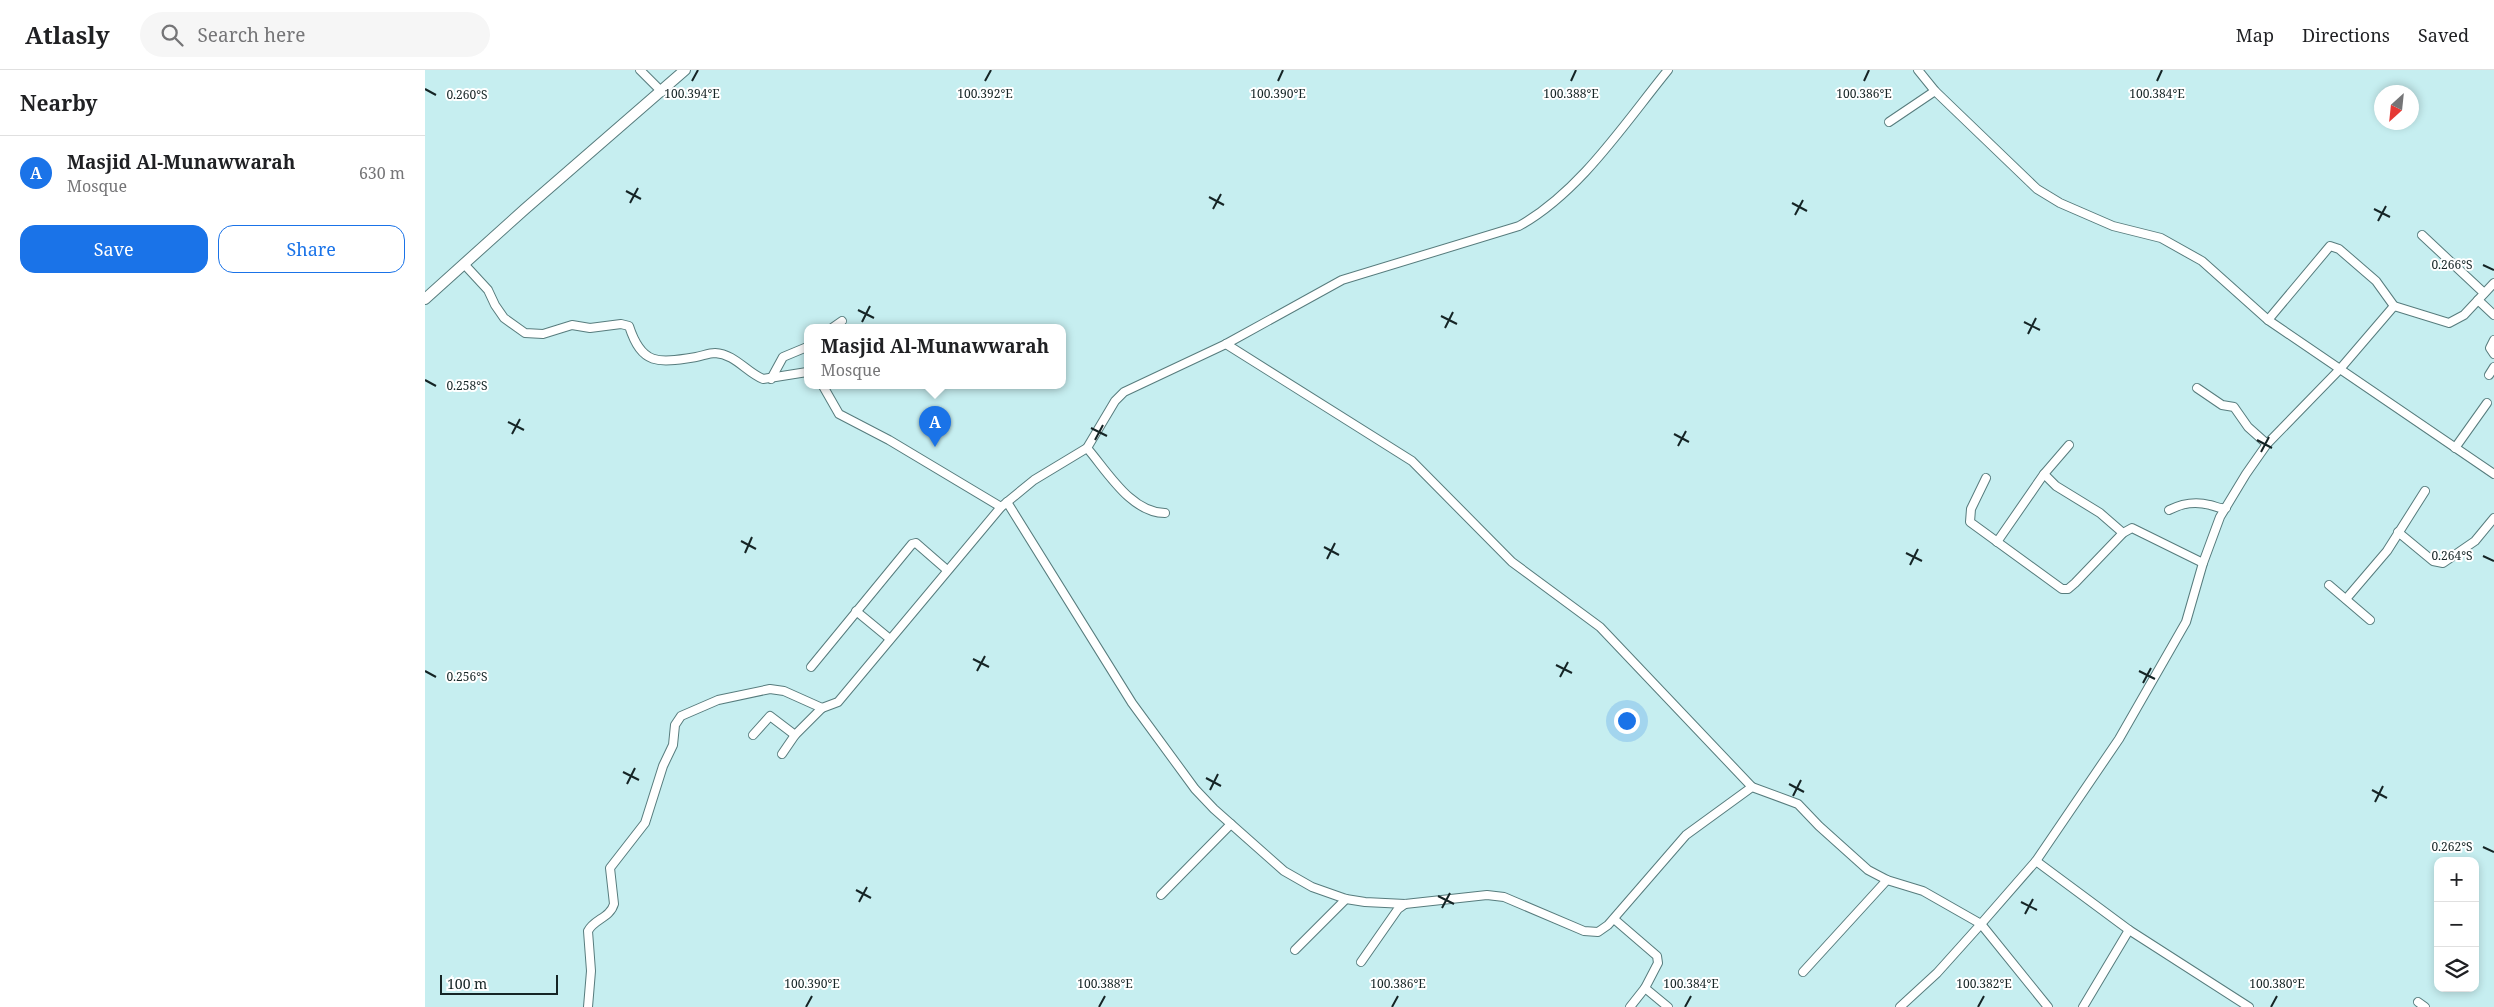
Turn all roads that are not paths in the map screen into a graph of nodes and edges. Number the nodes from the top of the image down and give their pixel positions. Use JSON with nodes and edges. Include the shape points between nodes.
{"nodes":[{"id":1,"x":639,"y":70,"type":"edge"},
{"id":2,"x":685,"y":70,"type":"edge"},
{"id":3,"x":1667,"y":70,"type":"edge"},
{"id":4,"x":1918,"y":70,"type":"edge"},
{"id":5,"x":1935,"y":91,"type":"junction"},
{"id":6,"x":661,"y":92,"type":"junction"},
{"id":7,"x":1889,"y":122,"type":"dead end"},
{"id":8,"x":2422,"y":235,"type":"dead end"},
{"id":9,"x":464,"y":264,"type":"junction"},
{"id":10,"x":2494,"y":283,"type":"edge"},
{"id":11,"x":2484,"y":293,"type":"junction"},
{"id":12,"x":425,"y":299,"type":"edge"},
{"id":13,"x":2478,"y":300,"type":"junction"},
{"id":14,"x":2394,"y":306,"type":"junction"},
{"id":15,"x":2494,"y":315,"type":"edge"},
{"id":16,"x":2268,"y":320,"type":"junction"},
{"id":17,"x":842,"y":321,"type":"dead end"},
{"id":18,"x":838,"y":324,"type":"edge"},
{"id":19,"x":2494,"y":340,"type":"edge"},
{"id":20,"x":1226,"y":344,"type":"junction"},
{"id":21,"x":804,"y":348,"type":"edge"},
{"id":22,"x":2494,"y":354,"type":"edge"},
{"id":23,"x":2494,"y":367,"type":"edge"},
{"id":24,"x":2340,"y":369,"type":"junction"},
{"id":25,"x":804,"y":373,"type":"edge"},
{"id":26,"x":2489,"y":375,"type":"dead end"},
{"id":27,"x":771,"y":379,"type":"junction"},
{"id":28,"x":2197,"y":388,"type":"dead end"},
{"id":29,"x":825,"y":389,"type":"edge"},
{"id":30,"x":2487,"y":403,"type":"dead end"},
{"id":31,"x":2267,"y":444,"type":"junction"},
{"id":32,"x":2069,"y":445,"type":"dead end"},
{"id":33,"x":1087,"y":448,"type":"junction"},
{"id":34,"x":2455,"y":448,"type":"junction"},
{"id":35,"x":2044,"y":474,"type":"junction"},
{"id":36,"x":2494,"y":474,"type":"edge"},
{"id":37,"x":1986,"y":478,"type":"dead end"},
{"id":38,"x":2425,"y":491,"type":"dead end"},
{"id":39,"x":1004,"y":505,"type":"junction"},
{"id":40,"x":2226,"y":508,"type":"junction"},
{"id":41,"x":2169,"y":510,"type":"dead end"},
{"id":42,"x":1165,"y":513,"type":"dead end"},
{"id":43,"x":2494,"y":518,"type":"edge"},
{"id":44,"x":2398,"y":532,"type":"junction"},
{"id":45,"x":2123,"y":533,"type":"junction"},
{"id":46,"x":1997,"y":542,"type":"junction"},
{"id":47,"x":2203,"y":563,"type":"junction"},
{"id":48,"x":947,"y":570,"type":"junction"},
{"id":49,"x":2329,"y":585,"type":"dead end"},
{"id":50,"x":2346,"y":599,"type":"junction"},
{"id":51,"x":856,"y":611,"type":"junction"},
{"id":52,"x":2370,"y":620,"type":"dead end"},
{"id":53,"x":890,"y":639,"type":"junction"},
{"id":54,"x":811,"y":668,"type":"dead end"},
{"id":55,"x":822,"y":708,"type":"junction"},
{"id":56,"x":753,"y":735,"type":"dead end"},
{"id":57,"x":795,"y":735,"type":"junction"},
{"id":58,"x":782,"y":754,"type":"dead end"},
{"id":59,"x":1752,"y":787,"type":"junction"},
{"id":60,"x":1231,"y":824,"type":"junction"},
{"id":61,"x":2036,"y":861,"type":"junction"},
{"id":62,"x":1887,"y":880,"type":"junction"},
{"id":63,"x":1161,"y":895,"type":"dead end"},
{"id":64,"x":1346,"y":899,"type":"junction"},
{"id":65,"x":1405,"y":904,"type":"junction"},
{"id":66,"x":1614,"y":919,"type":"junction"},
{"id":67,"x":1981,"y":924,"type":"junction"},
{"id":68,"x":2129,"y":930,"type":"junction"},
{"id":69,"x":1295,"y":950,"type":"dead end"},
{"id":70,"x":1361,"y":962,"type":"dead end"},
{"id":71,"x":1803,"y":972,"type":"dead end"},
{"id":72,"x":1645,"y":988,"type":"junction"},
{"id":73,"x":2418,"y":1002,"type":"dead end"},
{"id":74,"x":588,"y":1007,"type":"edge"},
{"id":75,"x":1630,"y":1007,"type":"edge"},
{"id":76,"x":1668,"y":1007,"type":"edge"},
{"id":77,"x":1900,"y":1007,"type":"edge"},
{"id":78,"x":2047,"y":1007,"type":"edge"},
{"id":79,"x":2083,"y":1007,"type":"edge"},
{"id":80,"x":2249,"y":1007,"type":"edge"},
{"id":81,"x":2425,"y":1007,"type":"edge"}],
"edges":[{"from":1,"to":6,"type":"street"},
{"from":2,"to":6,"type":"street"},
{"from":3,"to":20,"type":"street","via":[[1565,193],[1535,217],[1519,226],[1349,277]]},
{"from":4,"to":5,"type":"street"},
{"from":5,"to":7,"type":"street"},
{"from":5,"to":16,"type":"street","via":[[2042,193],[2113,226],[2161,238],[2196,257]]},
{"from":6,"to":9,"type":"street"},
{"from":8,"to":11,"type":"street"},
{"from":9,"to":12,"type":"street"},
{"from":9,"to":27,"type":"street","via":[[485,287],[504,318],[525,333],[543,334],[572,324],[590,328],[624,324],[629,326],[636,348],[646,356],[663,360],[715,353],[739,362],[763,379]]},
{"from":10,"to":11,"type":"street"},
{"from":11,"to":13,"type":"street"},
{"from":13,"to":14,"type":"street","via":[[2465,315],[2449,323]]},
{"from":13,"to":15,"type":"street"},
{"from":14,"to":16,"type":"street","via":[[2377,280],[2339,249],[2330,246]]},
{"from":14,"to":24,"type":"street"},
{"from":16,"to":24,"type":"street"},
{"from":17,"to":18,"type":"street"},
{"from":19,"to":22,"type":"street","via":[[2490,348]]},
{"from":20,"to":33,"type":"street","via":[[1119,395]]},
{"from":20,"to":59,"type":"street","via":[[1413,461],[1511,562],[1599,627]]},
{"from":21,"to":27,"type":"street","via":[[783,357]]},
{"from":23,"to":26,"type":"street"},
{"from":24,"to":31,"type":"street"},
{"from":24,"to":34,"type":"street"},
{"from":25,"to":27,"type":"street"},
{"from":28,"to":31,"type":"street","via":[[2222,405],[2234,406],[2247,427]]},
{"from":29,"to":39,"type":"street","via":[[839,414]]},
{"from":30,"to":34,"type":"street"},
{"from":31,"to":40,"type":"street"},
{"from":32,"to":35,"type":"street"},
{"from":33,"to":39,"type":"street","via":[[1033,480]]},
{"from":33,"to":42,"type":"street","via":[[1135,502],[1150,511]]},
{"from":34,"to":36,"type":"street"},
{"from":35,"to":45,"type":"street"},
{"from":35,"to":46,"type":"street"},
{"from":37,"to":46,"type":"street","via":[[1969,516],[1970,522]]},
{"from":38,"to":44,"type":"street"},
{"from":39,"to":48,"type":"street"},
{"from":39,"to":60,"type":"street","via":[[1147,726],[1195,789]]},
{"from":40,"to":41,"type":"street","via":[[2187,502]]},
{"from":40,"to":47,"type":"street"},
{"from":43,"to":44,"type":"street","via":[[2475,541],[2443,563],[2433,561]]},
{"from":44,"to":50,"type":"street","via":[[2387,551]]},
{"from":45,"to":46,"type":"street","via":[[2068,589]]},
{"from":45,"to":47,"type":"street","via":[[2137,529]]},
{"from":47,"to":61,"type":"street","via":[[2186,622],[2119,739]]},
{"from":48,"to":51,"type":"street","via":[[913,543]]},
{"from":48,"to":53,"type":"street"},
{"from":49,"to":50,"type":"street"},
{"from":50,"to":52,"type":"street"},
{"from":51,"to":53,"type":"street"},
{"from":51,"to":54,"type":"street"},
{"from":53,"to":55,"type":"street","via":[[842,698]]},
{"from":55,"to":57,"type":"street"},
{"from":55,"to":74,"type":"street","via":[[784,691],[770,689],[718,700],[681,716],[675,724],[673,745],[645,823],[609,871],[613,908],[588,931],[591,971]]},
{"from":56,"to":57,"type":"street","via":[[770,716]]},
{"from":57,"to":58,"type":"street"},
{"from":59,"to":62,"type":"street","via":[[1794,800],[1858,862]]},
{"from":59,"to":66,"type":"street","via":[[1686,835]]},
{"from":60,"to":63,"type":"street"},
{"from":60,"to":64,"type":"street","via":[[1297,880]]},
{"from":61,"to":67,"type":"street"},
{"from":61,"to":68,"type":"street"},
{"from":62,"to":67,"type":"street","via":[[1923,891]]},
{"from":62,"to":71,"type":"street"},
{"from":64,"to":65,"type":"street"},
{"from":64,"to":69,"type":"street"},
{"from":65,"to":66,"type":"street","via":[[1495,896],[1584,931],[1597,932]]},
{"from":65,"to":70,"type":"street","via":[[1398,909]]},
{"from":66,"to":72,"type":"street","via":[[1658,959]]},
{"from":67,"to":77,"type":"street","via":[[1937,973]]},
{"from":67,"to":78,"type":"street"},
{"from":68,"to":79,"type":"street"},
{"from":68,"to":80,"type":"street"},
{"from":72,"to":75,"type":"street"},
{"from":72,"to":76,"type":"street"},
{"from":73,"to":81,"type":"street"}]}
